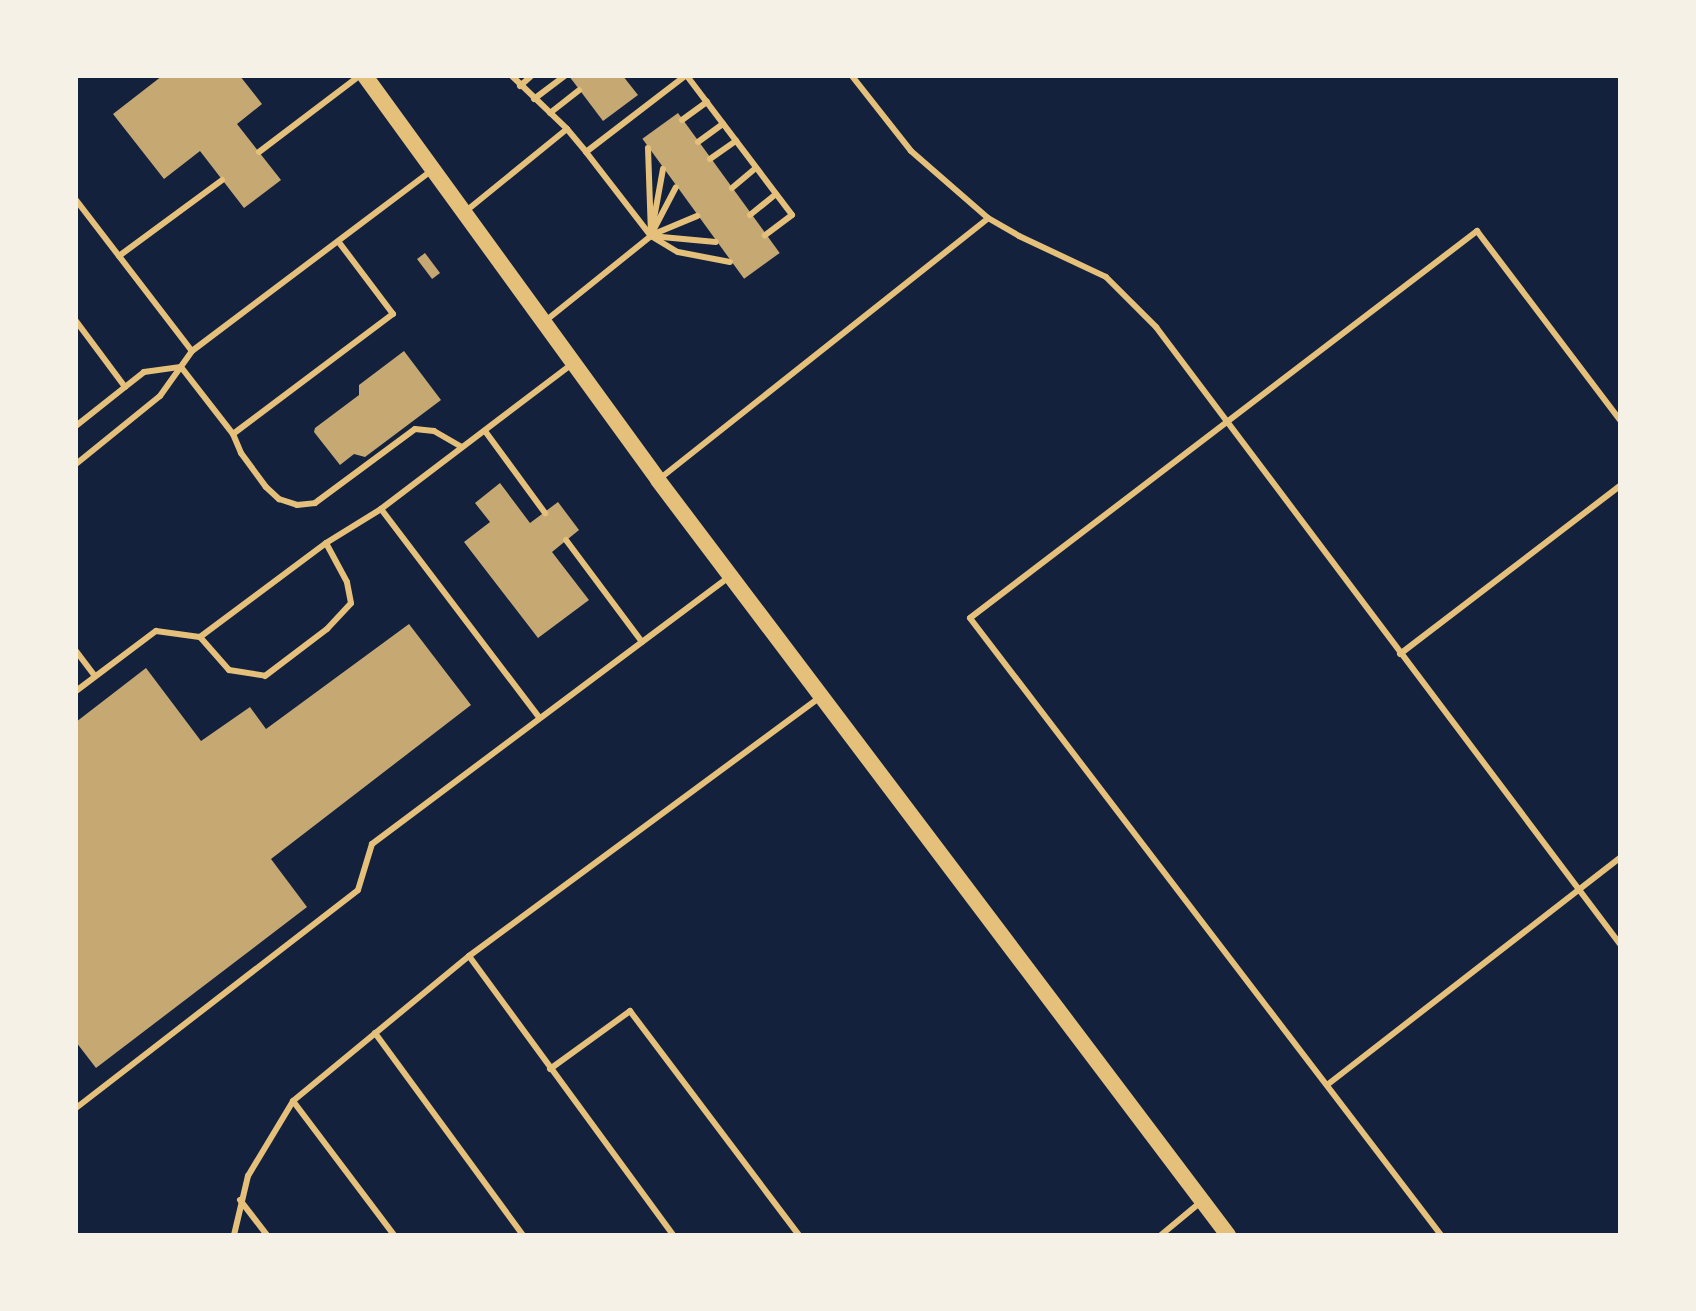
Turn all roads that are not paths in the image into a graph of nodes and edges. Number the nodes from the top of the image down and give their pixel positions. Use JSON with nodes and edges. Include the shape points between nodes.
{"nodes":[{"id":1,"x":362,"y":76,"type":"edge"},
{"id":2,"x":512,"y":76,"type":"edge"},
{"id":3,"x":531,"y":76,"type":"edge"},
{"id":4,"x":564,"y":76,"type":"edge"},
{"id":5,"x":686,"y":76,"type":"edge"},
{"id":6,"x":852,"y":76,"type":"edge"},
{"id":7,"x":520,"y":86,"type":"junction"},
{"id":8,"x":579,"y":90,"type":"dead end"},
{"id":9,"x":534,"y":99,"type":"junction"},
{"id":10,"x":707,"y":102,"type":"junction"},
{"id":11,"x":550,"y":113,"type":"junction"},
{"id":12,"x":682,"y":120,"type":"dead end"},
{"id":13,"x":723,"y":124,"type":"junction"},
{"id":14,"x":567,"y":129,"type":"junction"},
{"id":15,"x":736,"y":141,"type":"junction"},
{"id":16,"x":698,"y":142,"type":"dead end"},
{"id":17,"x":648,"y":148,"type":"dead end"},
{"id":18,"x":259,"y":152,"type":"dead end"},
{"id":19,"x":586,"y":152,"type":"junction"},
{"id":20,"x":710,"y":159,"type":"dead end"},
{"id":21,"x":756,"y":168,"type":"junction"},
{"id":22,"x":434,"y":169,"type":"junction"},
{"id":23,"x":663,"y":169,"type":"dead end"},
{"id":24,"x":222,"y":180,"type":"dead end"},
{"id":25,"x":676,"y":187,"type":"dead end"},
{"id":26,"x":732,"y":188,"type":"dead end"},
{"id":27,"x":776,"y":194,"type":"junction"},
{"id":28,"x":76,"y":200,"type":"edge"},
{"id":29,"x":465,"y":211,"type":"junction"},
{"id":30,"x":750,"y":215,"type":"dead end"},
{"id":31,"x":697,"y":216,"type":"dead end"},
{"id":32,"x":988,"y":218,"type":"junction"},
{"id":33,"x":765,"y":235,"type":"dead end"},
{"id":34,"x":651,"y":236,"type":"junction"},
{"id":35,"x":338,"y":241,"type":"junction"},
{"id":36,"x":716,"y":242,"type":"dead end"},
{"id":37,"x":119,"y":256,"type":"junction"},
{"id":38,"x":730,"y":262,"type":"dead end"},
{"id":39,"x":76,"y":321,"type":"edge"},
{"id":40,"x":544,"y":322,"type":"junction"},
{"id":41,"x":192,"y":351,"type":"junction"},
{"id":42,"x":574,"y":363,"type":"junction"},
{"id":43,"x":181,"y":367,"type":"junction"},
{"id":44,"x":125,"y":387,"type":"junction"},
{"id":45,"x":1620,"y":420,"type":"edge"},
{"id":46,"x":1226,"y":422,"type":"junction"},
{"id":47,"x":76,"y":426,"type":"edge"},
{"id":48,"x":485,"y":431,"type":"junction"},
{"id":49,"x":233,"y":434,"type":"junction"},
{"id":50,"x":462,"y":447,"type":"junction"},
{"id":51,"x":76,"y":464,"type":"edge"},
{"id":52,"x":658,"y":480,"type":"junction"},
{"id":53,"x":1620,"y":486,"type":"edge"},
{"id":54,"x":381,"y":509,"type":"junction"},
{"id":55,"x":545,"y":513,"type":"dead end"},
{"id":56,"x":566,"y":540,"type":"dead end"},
{"id":57,"x":326,"y":543,"type":"junction"},
{"id":58,"x":730,"y":576,"type":"junction"},
{"id":59,"x":200,"y":637,"type":"junction"},
{"id":60,"x":642,"y":642,"type":"junction"},
{"id":61,"x":76,"y":651,"type":"edge"},
{"id":62,"x":1400,"y":654,"type":"junction"},
{"id":63,"x":95,"y":676,"type":"junction"},
{"id":64,"x":76,"y":691,"type":"edge"},
{"id":65,"x":820,"y":697,"type":"junction"},
{"id":66,"x":538,"y":716,"type":"junction"},
{"id":67,"x":1620,"y":858,"type":"edge"},
{"id":68,"x":1579,"y":890,"type":"junction"},
{"id":69,"x":1620,"y":944,"type":"edge"},
{"id":70,"x":469,"y":956,"type":"junction"},
{"id":71,"x":375,"y":1033,"type":"junction"},
{"id":72,"x":550,"y":1069,"type":"junction"},
{"id":73,"x":1327,"y":1085,"type":"junction"},
{"id":74,"x":293,"y":1101,"type":"junction"},
{"id":75,"x":76,"y":1108,"type":"edge"},
{"id":76,"x":240,"y":1200,"type":"junction"},
{"id":77,"x":1202,"y":1201,"type":"junction"},
{"id":78,"x":234,"y":1235,"type":"edge"},
{"id":79,"x":267,"y":1235,"type":"edge"},
{"id":80,"x":394,"y":1235,"type":"edge"},
{"id":81,"x":523,"y":1235,"type":"edge"},
{"id":82,"x":673,"y":1235,"type":"edge"},
{"id":83,"x":799,"y":1235,"type":"edge"},
{"id":84,"x":1161,"y":1235,"type":"edge"},
{"id":85,"x":1228,"y":1235,"type":"edge"},
{"id":86,"x":1441,"y":1235,"type":"edge"}],
"edges":[{"from":1,"to":18,"type":"lane"},
{"from":1,"to":22,"type":"main road"},
{"from":2,"to":7,"type":"lane"},
{"from":3,"to":7,"type":"lane"},
{"from":4,"to":9,"type":"lane"},
{"from":5,"to":10,"type":"lane"},
{"from":5,"to":19,"type":"lane"},
{"from":6,"to":32,"type":"lane","via":[[911,151]]},
{"from":7,"to":9,"type":"lane"},
{"from":8,"to":11,"type":"lane"},
{"from":9,"to":11,"type":"lane"},
{"from":10,"to":12,"type":"lane"},
{"from":10,"to":13,"type":"lane"},
{"from":11,"to":14,"type":"lane"},
{"from":13,"to":15,"type":"lane"},
{"from":13,"to":16,"type":"lane"},
{"from":14,"to":19,"type":"lane"},
{"from":14,"to":29,"type":"lane"},
{"from":15,"to":20,"type":"lane"},
{"from":15,"to":21,"type":"lane"},
{"from":17,"to":34,"type":"lane"},
{"from":19,"to":34,"type":"lane"},
{"from":21,"to":26,"type":"lane"},
{"from":21,"to":27,"type":"lane"},
{"from":22,"to":29,"type":"main road"},
{"from":22,"to":35,"type":"lane"},
{"from":23,"to":34,"type":"lane"},
{"from":24,"to":37,"type":"lane"},
{"from":25,"to":34,"type":"lane"},
{"from":27,"to":30,"type":"lane"},
{"from":27,"to":33,"type":"lane","via":[[792,215]]},
{"from":28,"to":37,"type":"lane"},
{"from":29,"to":40,"type":"main road"},
{"from":31,"to":34,"type":"lane"},
{"from":32,"to":46,"type":"lane","via":[[1106,277],[1156,327]]},
{"from":32,"to":52,"type":"lane"},
{"from":34,"to":36,"type":"lane"},
{"from":34,"to":38,"type":"lane","via":[[678,252]]},
{"from":34,"to":40,"type":"lane"},
{"from":35,"to":41,"type":"lane"},
{"from":35,"to":49,"type":"lane","via":[[393,314]]},
{"from":37,"to":41,"type":"lane"},
{"from":39,"to":44,"type":"lane"},
{"from":40,"to":42,"type":"main road"},
{"from":41,"to":43,"type":"lane"},
{"from":42,"to":48,"type":"lane"},
{"from":42,"to":52,"type":"main road"},
{"from":43,"to":44,"type":"lane","via":[[144,372]]},
{"from":43,"to":49,"type":"lane"},
{"from":43,"to":51,"type":"lane","via":[[160,396]]},
{"from":44,"to":47,"type":"lane"},
{"from":45,"to":46,"type":"lane","via":[[1477,231]]},
{"from":46,"to":62,"type":"lane"},
{"from":46,"to":73,"type":"lane","via":[[970,618]]},
{"from":48,"to":50,"type":"lane"},
{"from":48,"to":55,"type":"lane"},
{"from":49,"to":50,"type":"lane","via":[[266,487],[297,505],[315,503],[415,429],[434,431]]},
{"from":50,"to":54,"type":"lane"},
{"from":52,"to":58,"type":"main road"},
{"from":53,"to":62,"type":"lane"},
{"from":54,"to":57,"type":"lane"},
{"from":54,"to":66,"type":"lane"},
{"from":56,"to":60,"type":"lane"},
{"from":57,"to":59,"type":"lane"},
{"from":57,"to":59,"type":"lane","via":[[347,582],[351,603],[327,629],[265,676],[229,670]]},
{"from":58,"to":60,"type":"lane"},
{"from":58,"to":65,"type":"main road"},
{"from":59,"to":63,"type":"lane","via":[[156,631]]},
{"from":60,"to":66,"type":"lane"},
{"from":61,"to":63,"type":"lane"},
{"from":62,"to":68,"type":"lane"},
{"from":63,"to":64,"type":"lane"},
{"from":65,"to":70,"type":"lane"},
{"from":65,"to":77,"type":"main road"},
{"from":66,"to":75,"type":"lane","via":[[372,844],[358,890]]},
{"from":67,"to":68,"type":"lane"},
{"from":68,"to":69,"type":"lane"},
{"from":68,"to":73,"type":"lane"},
{"from":70,"to":71,"type":"lane"},
{"from":70,"to":72,"type":"lane"},
{"from":71,"to":74,"type":"lane"},
{"from":71,"to":81,"type":"lane"},
{"from":72,"to":82,"type":"lane"},
{"from":72,"to":83,"type":"lane","via":[[630,1011]]},
{"from":73,"to":86,"type":"lane"},
{"from":74,"to":76,"type":"lane","via":[[248,1176]]},
{"from":74,"to":80,"type":"lane"},
{"from":76,"to":78,"type":"lane"},
{"from":76,"to":79,"type":"lane"},
{"from":77,"to":84,"type":"lane"},
{"from":77,"to":85,"type":"main road"}]}
